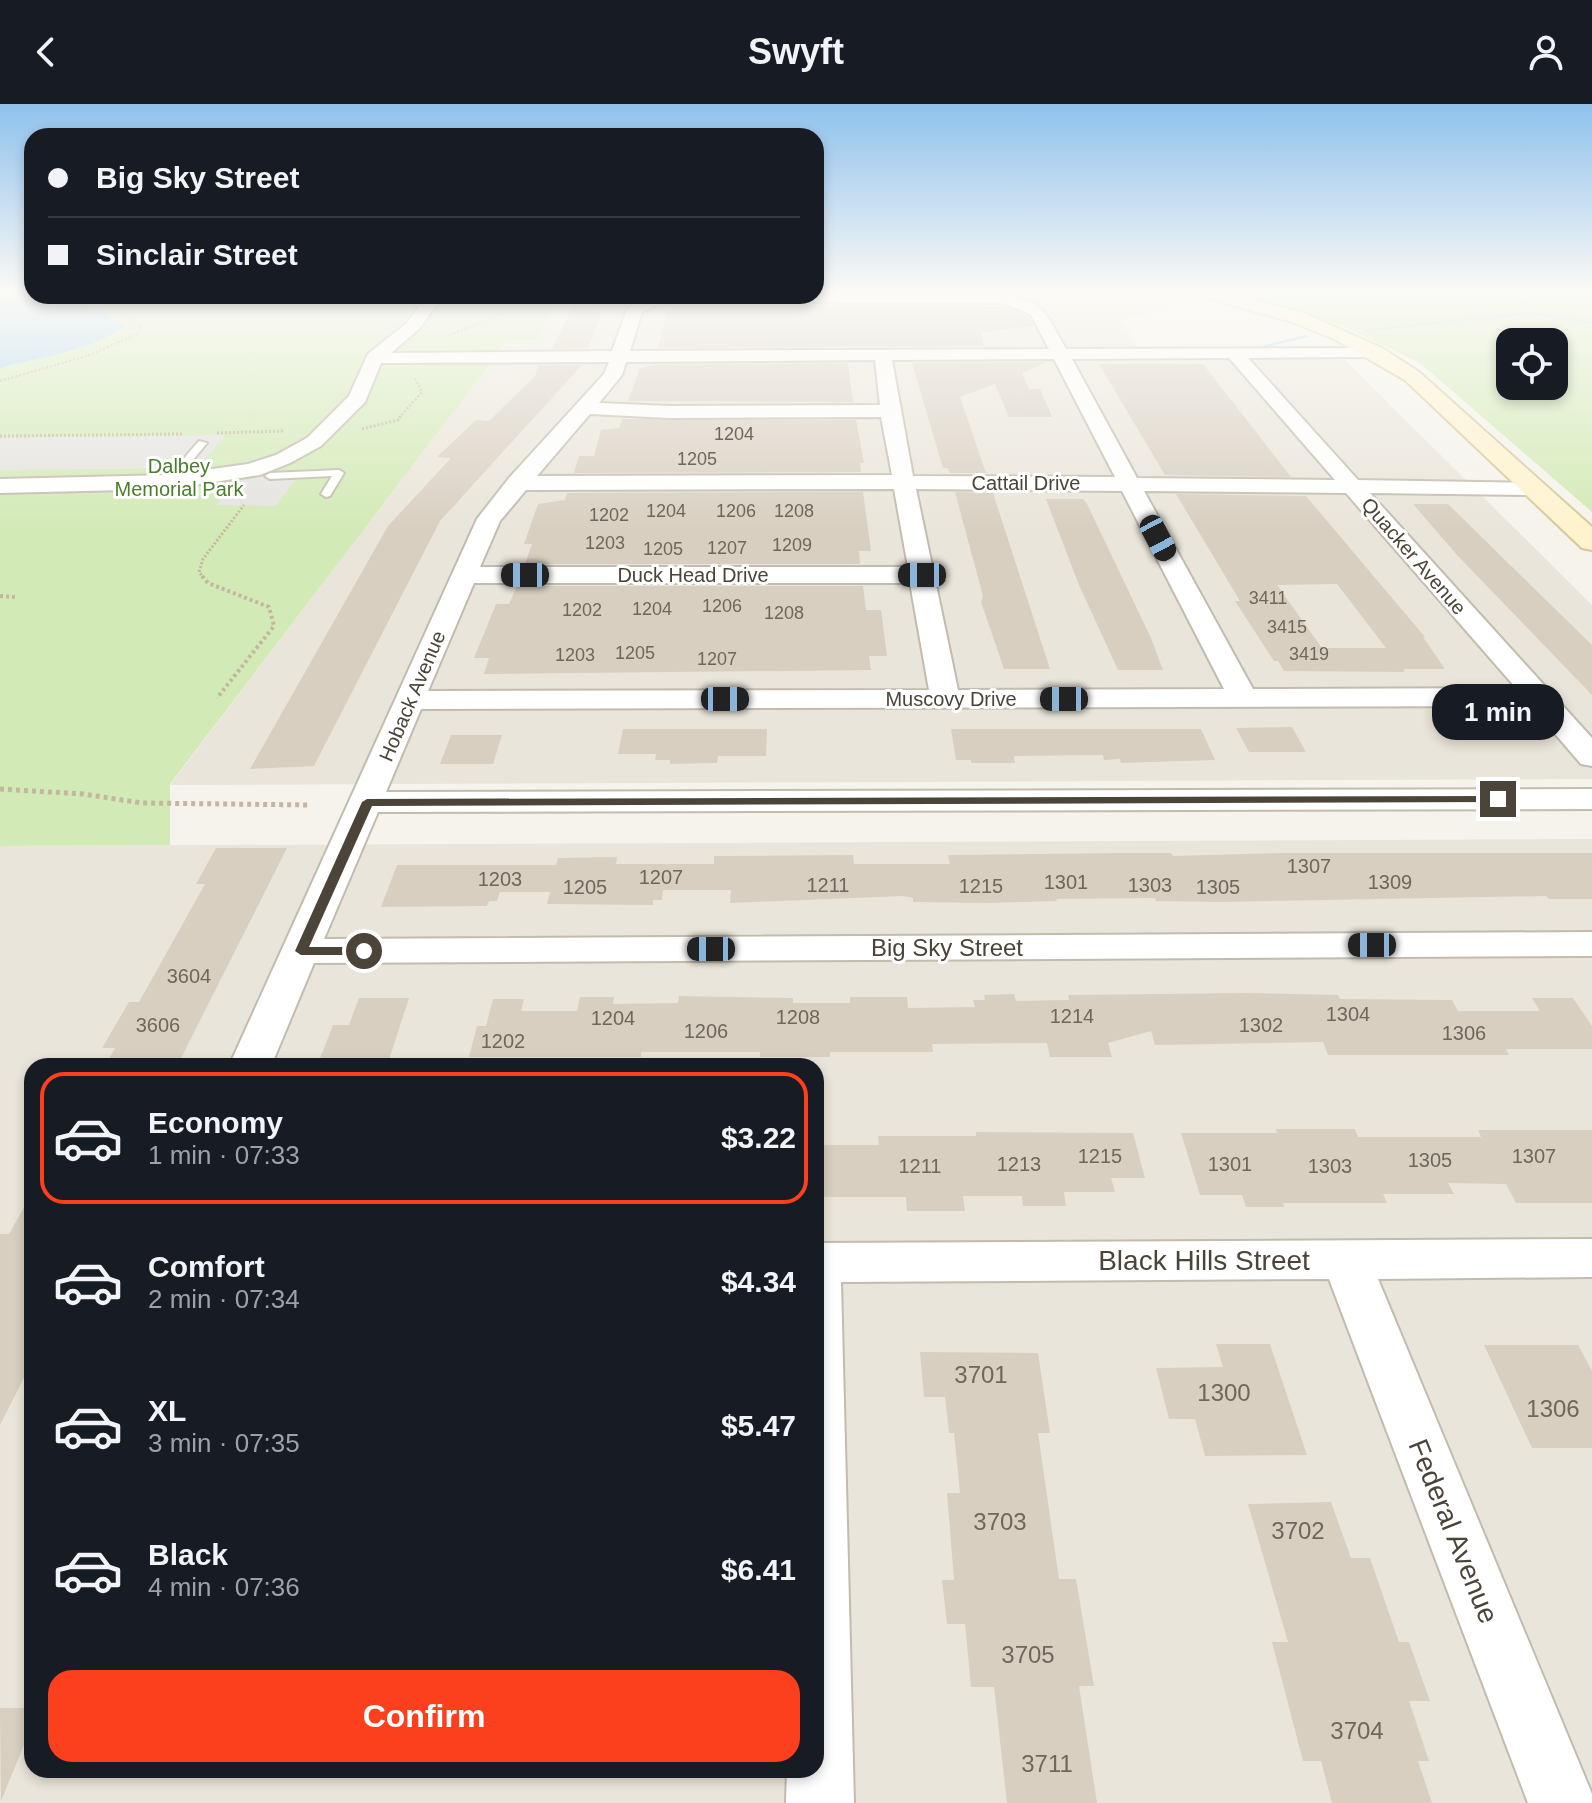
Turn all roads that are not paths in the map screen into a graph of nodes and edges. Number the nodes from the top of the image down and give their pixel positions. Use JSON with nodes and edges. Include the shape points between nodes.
{"nodes":[{"id":1,"x":369,"y":372,"type":"edge"},
{"id":2,"x":614,"y":372,"type":"edge"},
{"id":3,"x":885,"y":372,"type":"edge"},
{"id":4,"x":1070,"y":372,"type":"edge"},
{"id":5,"x":1251,"y":372,"type":"edge"},
{"id":6,"x":1406,"y":372,"type":"edge"},
{"id":7,"x":586,"y":408,"type":"junction"},
{"id":8,"x":890,"y":411,"type":"junction"},
{"id":9,"x":203,"y":438,"type":"road end"},
{"id":10,"x":270,"y":476,"type":"dead end"},
{"id":11,"x":169,"y":482,"type":"junction"},
{"id":12,"x":906,"y":482,"type":"junction"},
{"id":13,"x":517,"y":483,"type":"junction"},
{"id":14,"x":1130,"y":484,"type":"junction"},
{"id":15,"x":0,"y":486,"type":"edge"},
{"id":16,"x":1353,"y":486,"type":"junction"},
{"id":17,"x":1534,"y":488,"type":"junction"},
{"id":18,"x":326,"y":494,"type":"dead end"},
{"id":19,"x":1592,"y":542,"type":"edge"},
{"id":20,"x":464,"y":575,"type":"junction"},
{"id":21,"x":922,"y":575,"type":"junction"},
{"id":22,"x":1539,"y":697,"type":"junction"},
{"id":23,"x":1243,"y":698,"type":"junction"},
{"id":24,"x":945,"y":699,"type":"junction"},
{"id":25,"x":410,"y":700,"type":"junction"},
{"id":26,"x":1592,"y":757,"type":"edge"},
{"id":27,"x":1592,"y":799,"type":"edge"},
{"id":28,"x":367,"y":802,"type":"junction"},
{"id":29,"x":1592,"y":944,"type":"edge"},
{"id":30,"x":301,"y":951,"type":"junction"},
{"id":31,"x":254,"y":1058,"type":"edge"},
{"id":32,"x":1592,"y":1258,"type":"edge"},
{"id":33,"x":1346,"y":1259,"type":"junction"},
{"id":34,"x":824,"y":1263,"type":"edge"},
{"id":35,"x":820,"y":1778,"type":"edge"},
{"id":36,"x":820,"y":1803,"type":"edge"},
{"id":37,"x":1562,"y":1803,"type":"edge"}],
"edges":[{"from":1,"to":11,"type":"street","via":[[358,398],[314,442],[252,470]]},
{"from":2,"to":7,"type":"street","name":"Hoback Avenue"},
{"from":3,"to":8,"type":"street"},
{"from":4,"to":14,"type":"street"},
{"from":5,"to":16,"type":"street","name":"Quacker Avenue"},
{"from":6,"to":17,"type":"main road"},
{"from":7,"to":8,"type":"street"},
{"from":7,"to":13,"type":"street","name":"Hoback Avenue"},
{"from":8,"to":12,"type":"street"},
{"from":9,"to":11,"type":"lane"},
{"from":10,"to":18,"type":"lane","via":[[339,473]]},
{"from":11,"to":15,"type":"street"},
{"from":12,"to":13,"type":"street","name":"Cattail Drive"},
{"from":12,"to":14,"type":"street","name":"Cattail Drive"},
{"from":12,"to":21,"type":"street"},
{"from":13,"to":20,"type":"street","name":"Hoback Avenue","via":[[489,519]]},
{"from":14,"to":16,"type":"street","name":"Cattail Drive"},
{"from":14,"to":23,"type":"street"},
{"from":16,"to":17,"type":"street","name":"Cattail Drive"},
{"from":16,"to":22,"type":"street","name":"Quacker Avenue"},
{"from":17,"to":19,"type":"main road"},
{"from":20,"to":21,"type":"street","name":"Duck Head Drive"},
{"from":20,"to":25,"type":"street","name":"Hoback Avenue"},
{"from":21,"to":24,"type":"street"},
{"from":22,"to":23,"type":"street","name":"Muscovy Drive"},
{"from":22,"to":26,"type":"street","name":"Quacker Avenue"},
{"from":23,"to":24,"type":"street","name":"Muscovy Drive"},
{"from":24,"to":25,"type":"street","name":"Muscovy Drive"},
{"from":25,"to":28,"type":"street","name":"Hoback Avenue"},
{"from":27,"to":28,"type":"street"},
{"from":28,"to":30,"type":"street","name":"Hoback Avenue"},
{"from":29,"to":30,"type":"street","name":"Big Sky Street"},
{"from":30,"to":31,"type":"street","name":"Hoback Avenue"},
{"from":32,"to":33,"type":"street","name":"Black Hills Street"},
{"from":33,"to":34,"type":"street","name":"Black Hills Street"},
{"from":33,"to":37,"type":"street","name":"Federal Avenue"},
{"from":35,"to":36,"type":"street"}]}
